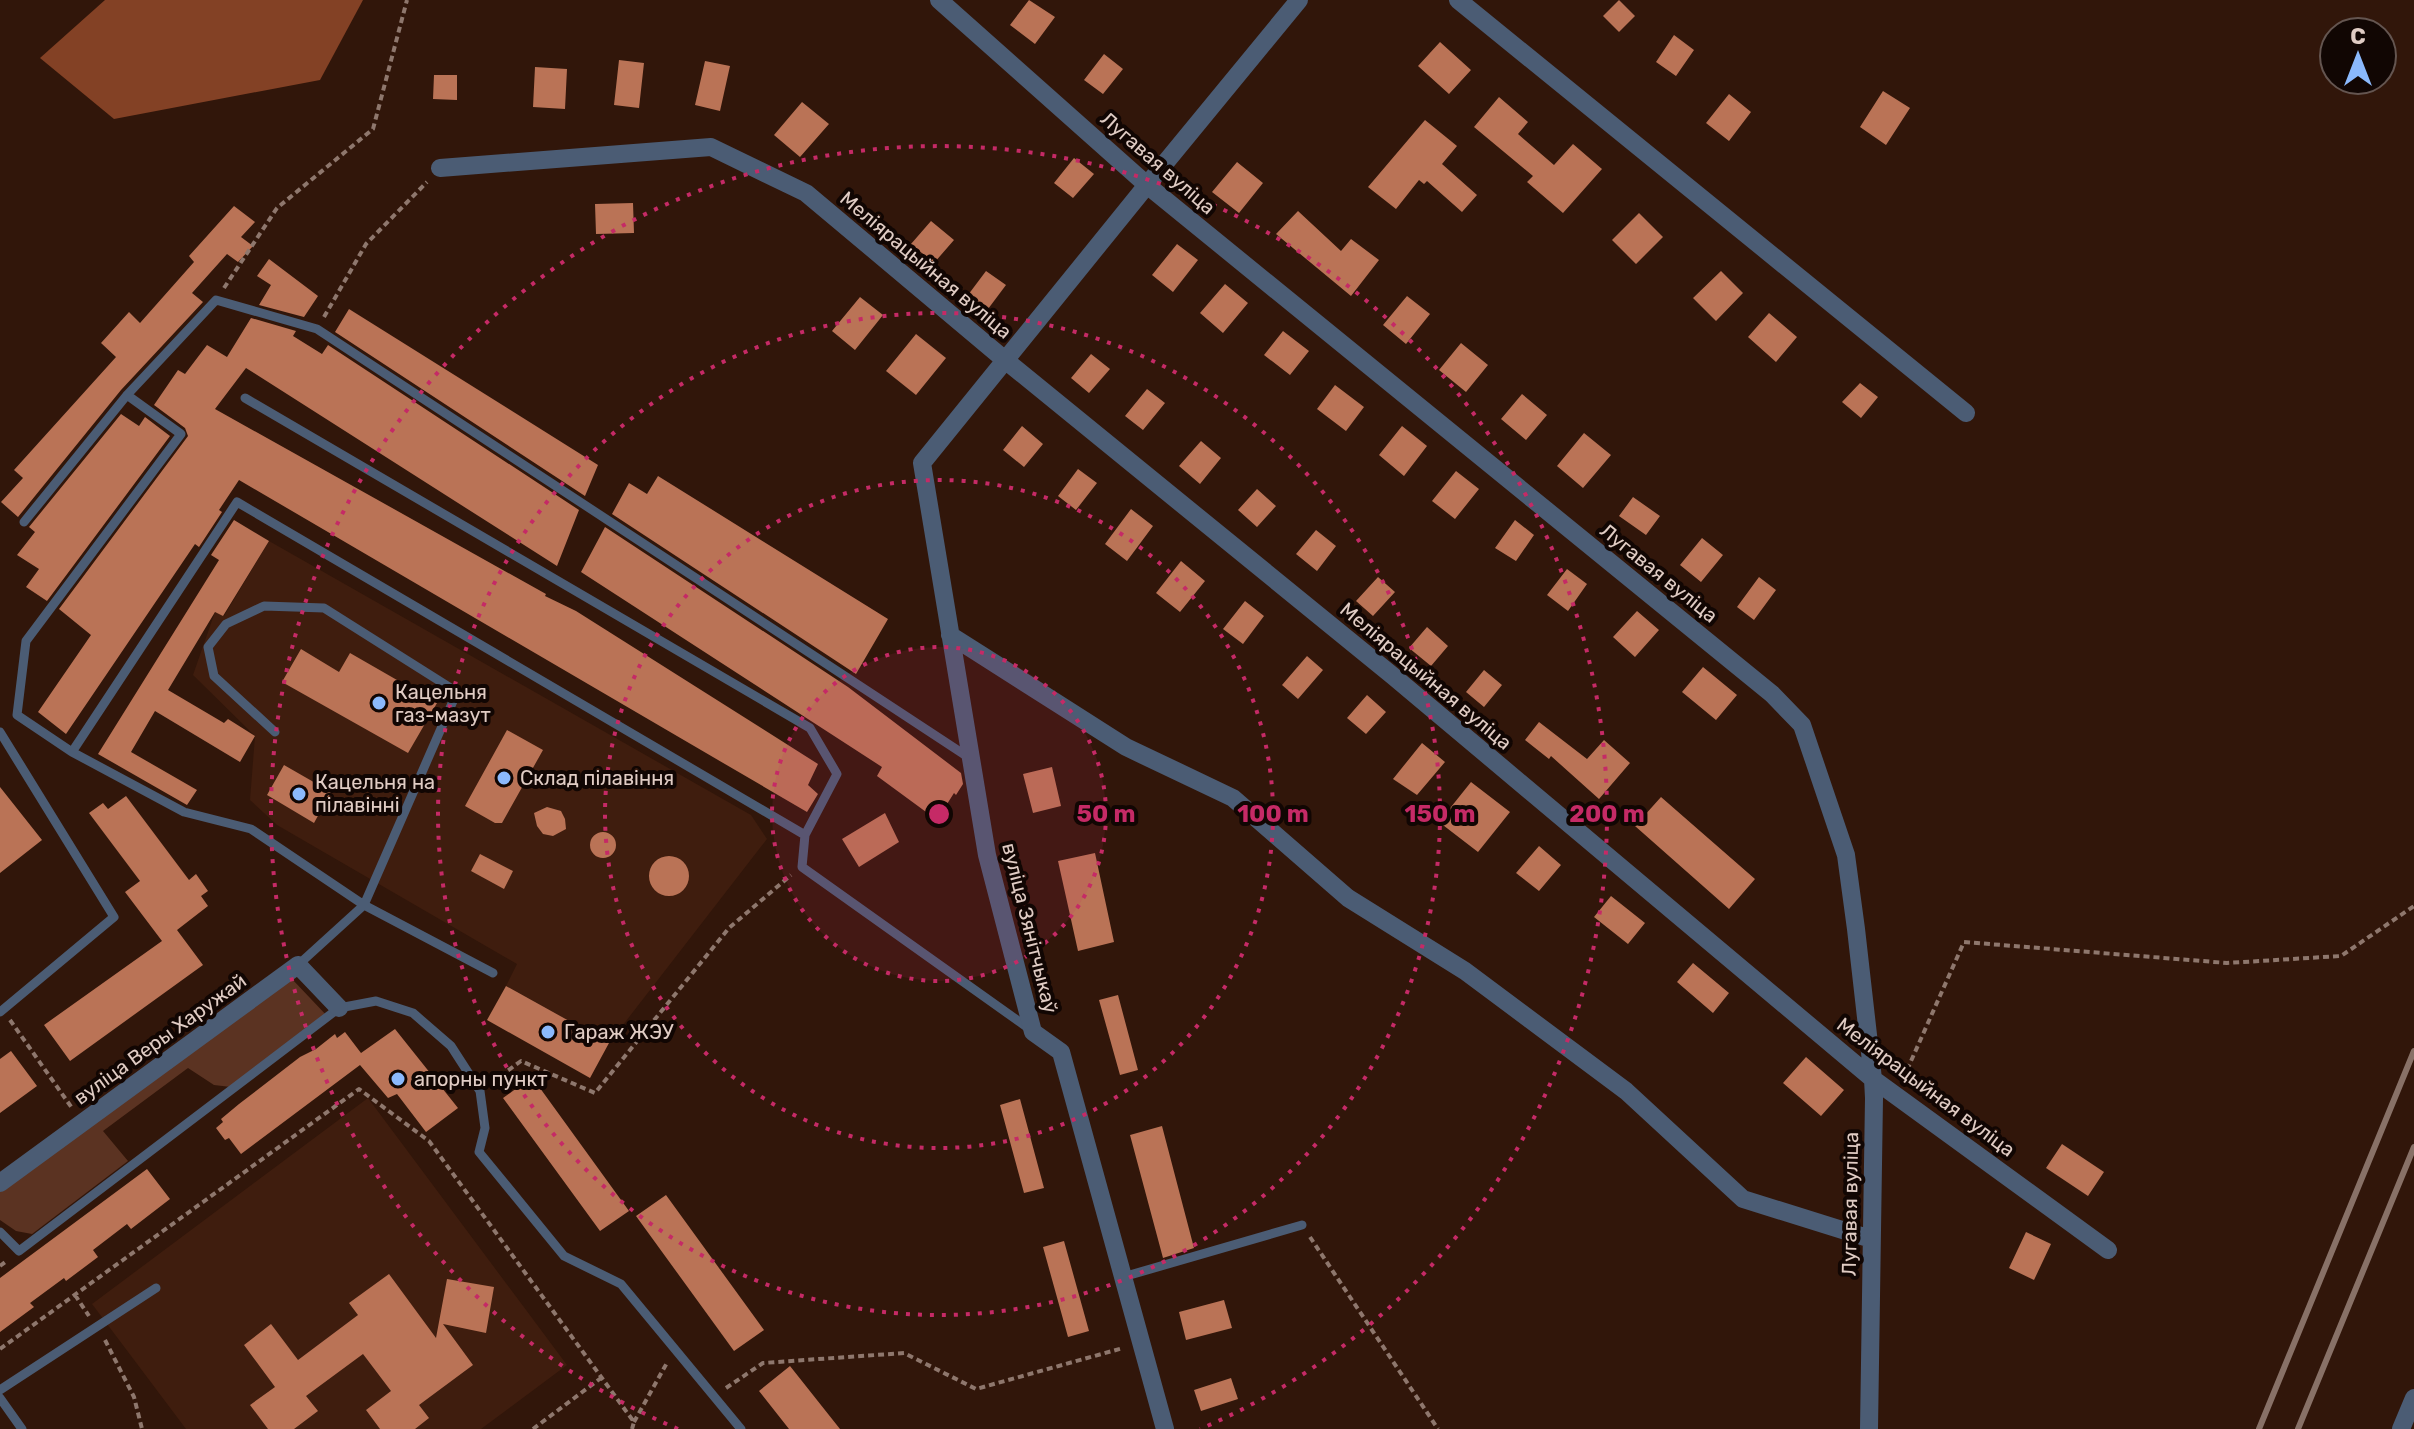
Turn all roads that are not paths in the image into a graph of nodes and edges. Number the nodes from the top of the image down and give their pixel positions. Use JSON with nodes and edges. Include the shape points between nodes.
{"nodes":[{"id":1,"x":939,"y":0,"type":"edge"},
{"id":2,"x":1299,"y":0,"type":"edge"},
{"id":3,"x":1458,"y":0,"type":"edge"},
{"id":4,"x":440,"y":168,"type":"road end"},
{"id":5,"x":1147,"y":185,"type":"junction"},
{"id":6,"x":1005,"y":360,"type":"junction"},
{"id":7,"x":127,"y":395,"type":"junction"},
{"id":8,"x":245,"y":398,"type":"dead end"},
{"id":9,"x":1966,"y":413,"type":"dead end"},
{"id":10,"x":24,"y":522,"type":"dead end"},
{"id":11,"x":950,"y":635,"type":"junction"},
{"id":12,"x":0,"y":732,"type":"edge"},
{"id":13,"x":275,"y":732,"type":"dead end"},
{"id":14,"x":72,"y":752,"type":"junction"},
{"id":15,"x":971,"y":759,"type":"junction"},
{"id":16,"x":805,"y":835,"type":"junction"},
{"id":17,"x":364,"y":905,"type":"junction"},
{"id":18,"x":298,"y":965,"type":"junction"},
{"id":19,"x":493,"y":973,"type":"dead end"},
{"id":20,"x":339,"y":1008,"type":"junction"},
{"id":21,"x":2,"y":1011,"type":"edge"},
{"id":22,"x":1033,"y":1032,"type":"junction"},
{"id":23,"x":1873,"y":1079,"type":"junction"},
{"id":24,"x":0,"y":1183,"type":"edge"},
{"id":25,"x":1302,"y":1225,"type":"road end"},
{"id":26,"x":0,"y":1232,"type":"edge"},
{"id":27,"x":1871,"y":1239,"type":"junction"},
{"id":28,"x":2108,"y":1250,"type":"dead end"},
{"id":29,"x":1123,"y":1277,"type":"junction"},
{"id":30,"x":156,"y":1288,"type":"dead end"},
{"id":31,"x":0,"y":1390,"type":"edge"},
{"id":32,"x":0,"y":1398,"type":"edge"},
{"id":33,"x":2414,"y":1398,"type":"edge"},
{"id":34,"x":22,"y":1429,"type":"edge"},
{"id":35,"x":741,"y":1429,"type":"edge"},
{"id":36,"x":1165,"y":1429,"type":"edge"},
{"id":37,"x":1869,"y":1429,"type":"edge"},
{"id":38,"x":2401,"y":1429,"type":"edge"}],
"edges":[{"from":1,"to":5,"type":"street","name":"Лугавая вуліца"},
{"from":2,"to":5,"type":"street"},
{"from":3,"to":9,"type":"street"},
{"from":4,"to":6,"type":"street","name":"Меліярацыйная вуліца","via":[[711,147],[806,193]]},
{"from":5,"to":6,"type":"street"},
{"from":5,"to":23,"type":"street","name":"Лугавая вуліца","via":[[1772,694],[1802,725],[1846,855]]},
{"from":6,"to":11,"type":"street","name":"вуліца Зянітчыкаў","via":[[922,463]]},
{"from":6,"to":23,"type":"street","name":"Меліярацыйная вуліца","via":[[1393,676]]},
{"from":7,"to":10,"type":"lane"},
{"from":7,"to":14,"type":"lane","via":[[181,434],[26,641],[17,715]]},
{"from":7,"to":15,"type":"lane","via":[[216,300],[317,329]]},
{"from":8,"to":16,"type":"lane","via":[[810,728],[837,774]]},
{"from":11,"to":15,"type":"street","name":"вуліца Зянітчыкаў"},
{"from":11,"to":27,"type":"street","via":[[1126,747],[1233,798],[1348,898],[1465,971],[1626,1091],[1743,1199]]},
{"from":12,"to":21,"type":"lane","via":[[114,917]]},
{"from":13,"to":17,"type":"lane","via":[[214,676],[208,647],[226,624],[264,606],[324,608],[457,692]]},
{"from":14,"to":16,"type":"lane","via":[[237,502]]},
{"from":14,"to":17,"type":"lane","via":[[184,812],[251,829]]},
{"from":15,"to":22,"type":"street","name":"вуліца Зянітчыкаў","via":[[987,855]]},
{"from":16,"to":22,"type":"lane","via":[[802,867]]},
{"from":17,"to":18,"type":"lane"},
{"from":17,"to":19,"type":"lane"},
{"from":18,"to":20,"type":"street"},
{"from":18,"to":24,"type":"street","name":"вуліца Веры Харужай"},
{"from":20,"to":26,"type":"lane","via":[[19,1251]]},
{"from":20,"to":35,"type":"lane","via":[[376,1001],[413,1013],[451,1046],[480,1091],[485,1128],[479,1152],[564,1256],[621,1284]]},
{"from":22,"to":29,"type":"street","name":"вуліца Зянітчыкаў","via":[[1061,1052]]},
{"from":23,"to":27,"type":"street","name":"Лугавая вуліца"},
{"from":23,"to":28,"type":"street","name":"Меліярацыйная вуліца"},
{"from":25,"to":29,"type":"lane"},
{"from":27,"to":37,"type":"street","name":"Лугавая вуліца"},
{"from":29,"to":36,"type":"street","name":"вуліца Зянітчыкаў"},
{"from":30,"to":31,"type":"lane"},
{"from":32,"to":34,"type":"lane"},
{"from":33,"to":38,"type":"street"}]}
